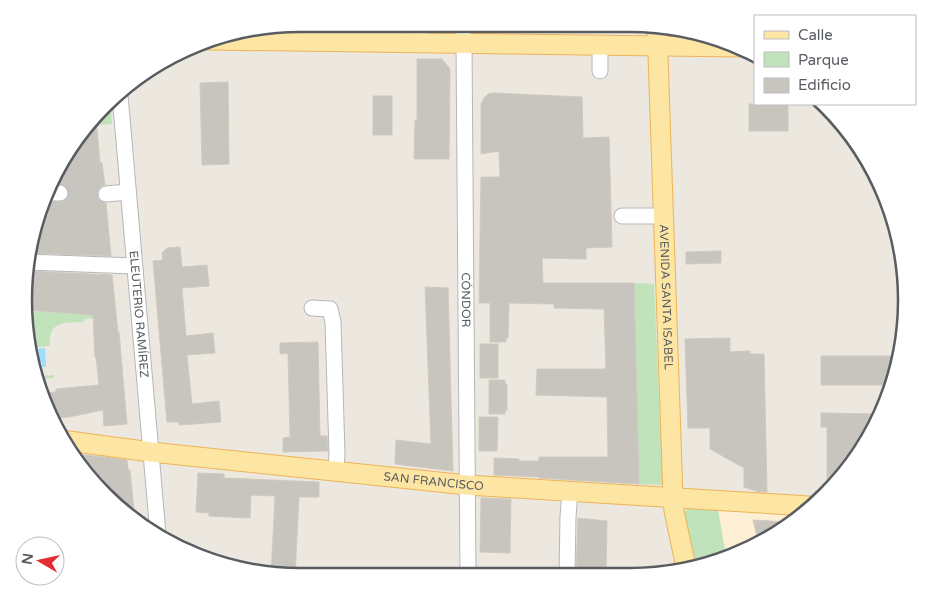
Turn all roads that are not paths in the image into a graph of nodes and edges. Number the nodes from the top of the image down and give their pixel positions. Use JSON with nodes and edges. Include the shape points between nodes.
{"nodes":[{"id":1,"x":463,"y":32,"type":"edge"},
{"id":2,"x":419,"y":34,"type":"edge"},
{"id":3,"x":657,"y":34,"type":"edge"},
{"id":4,"x":244,"y":39,"type":"edge"},
{"id":5,"x":464,"y":44,"type":"junction"},
{"id":6,"x":600,"y":45,"type":"junction"},
{"id":7,"x":657,"y":46,"type":"junction"},
{"id":8,"x":716,"y":47,"type":"edge"},
{"id":9,"x":600,"y":71,"type":"dead end"},
{"id":10,"x":121,"y":102,"type":"edge"},
{"id":11,"x":128,"y":192,"type":"junction"},
{"id":12,"x":106,"y":194,"type":"tunnel mouth"},
{"id":13,"x":622,"y":216,"type":"dead end"},
{"id":14,"x":663,"y":216,"type":"junction"},
{"id":15,"x":36,"y":262,"type":"edge"},
{"id":16,"x":134,"y":266,"type":"junction"},
{"id":17,"x":312,"y":308,"type":"dead end"},
{"id":18,"x":73,"y":442,"type":"edge"},
{"id":19,"x":151,"y":452,"type":"junction"},
{"id":20,"x":336,"y":470,"type":"junction"},
{"id":21,"x":467,"y":485,"type":"junction"},
{"id":22,"x":570,"y":491,"type":"junction"},
{"id":23,"x":672,"y":497,"type":"junction"},
{"id":24,"x":803,"y":506,"type":"edge"},
{"id":25,"x":157,"y":527,"type":"edge"},
{"id":26,"x":685,"y":563,"type":"edge"},
{"id":27,"x":468,"y":568,"type":"edge"},
{"id":28,"x":567,"y":568,"type":"edge"}],
"edges":[{"from":1,"to":5,"type":"street","name":"CÓNDOR"},
{"from":2,"to":4,"type":"main road"},
{"from":2,"to":5,"type":"main road"},
{"from":3,"to":7,"type":"main road","name":"AVENIDA SANTA ISABEL"},
{"from":5,"to":6,"type":"main road"},
{"from":5,"to":21,"type":"street","name":"CÓNDOR"},
{"from":6,"to":7,"type":"main road"},
{"from":6,"to":9,"type":"street"},
{"from":7,"to":8,"type":"main road"},
{"from":7,"to":14,"type":"main road","name":"AVENIDA SANTA ISABEL"},
{"from":10,"to":11,"type":"street","name":"ELEUTERIO RAMÍREZ"},
{"from":11,"to":12,"type":"street"},
{"from":11,"to":16,"type":"street","name":"ELEUTERIO RAMÍREZ"},
{"from":13,"to":14,"type":"street"},
{"from":14,"to":23,"type":"main road","name":"AVENIDA SANTA ISABEL"},
{"from":15,"to":16,"type":"street"},
{"from":16,"to":19,"type":"street","name":"ELEUTERIO RAMÍREZ"},
{"from":17,"to":20,"type":"street","via":[[330,309],[333,322]]},
{"from":18,"to":19,"type":"main road","name":"SAN FRANCISCO"},
{"from":19,"to":20,"type":"main road","name":"SAN FRANCISCO"},
{"from":19,"to":25,"type":"street","name":"ELEUTERIO RAMÍREZ"},
{"from":20,"to":21,"type":"main road","name":"SAN FRANCISCO"},
{"from":21,"to":22,"type":"main road","name":"SAN FRANCISCO"},
{"from":21,"to":27,"type":"street","name":"CÓNDOR"},
{"from":22,"to":23,"type":"main road","name":"SAN FRANCISCO"},
{"from":22,"to":28,"type":"street"},
{"from":23,"to":24,"type":"main road","name":"SAN FRANCISCO"},
{"from":23,"to":26,"type":"main road","name":"AVENIDA SANTA ISABEL"}]}
